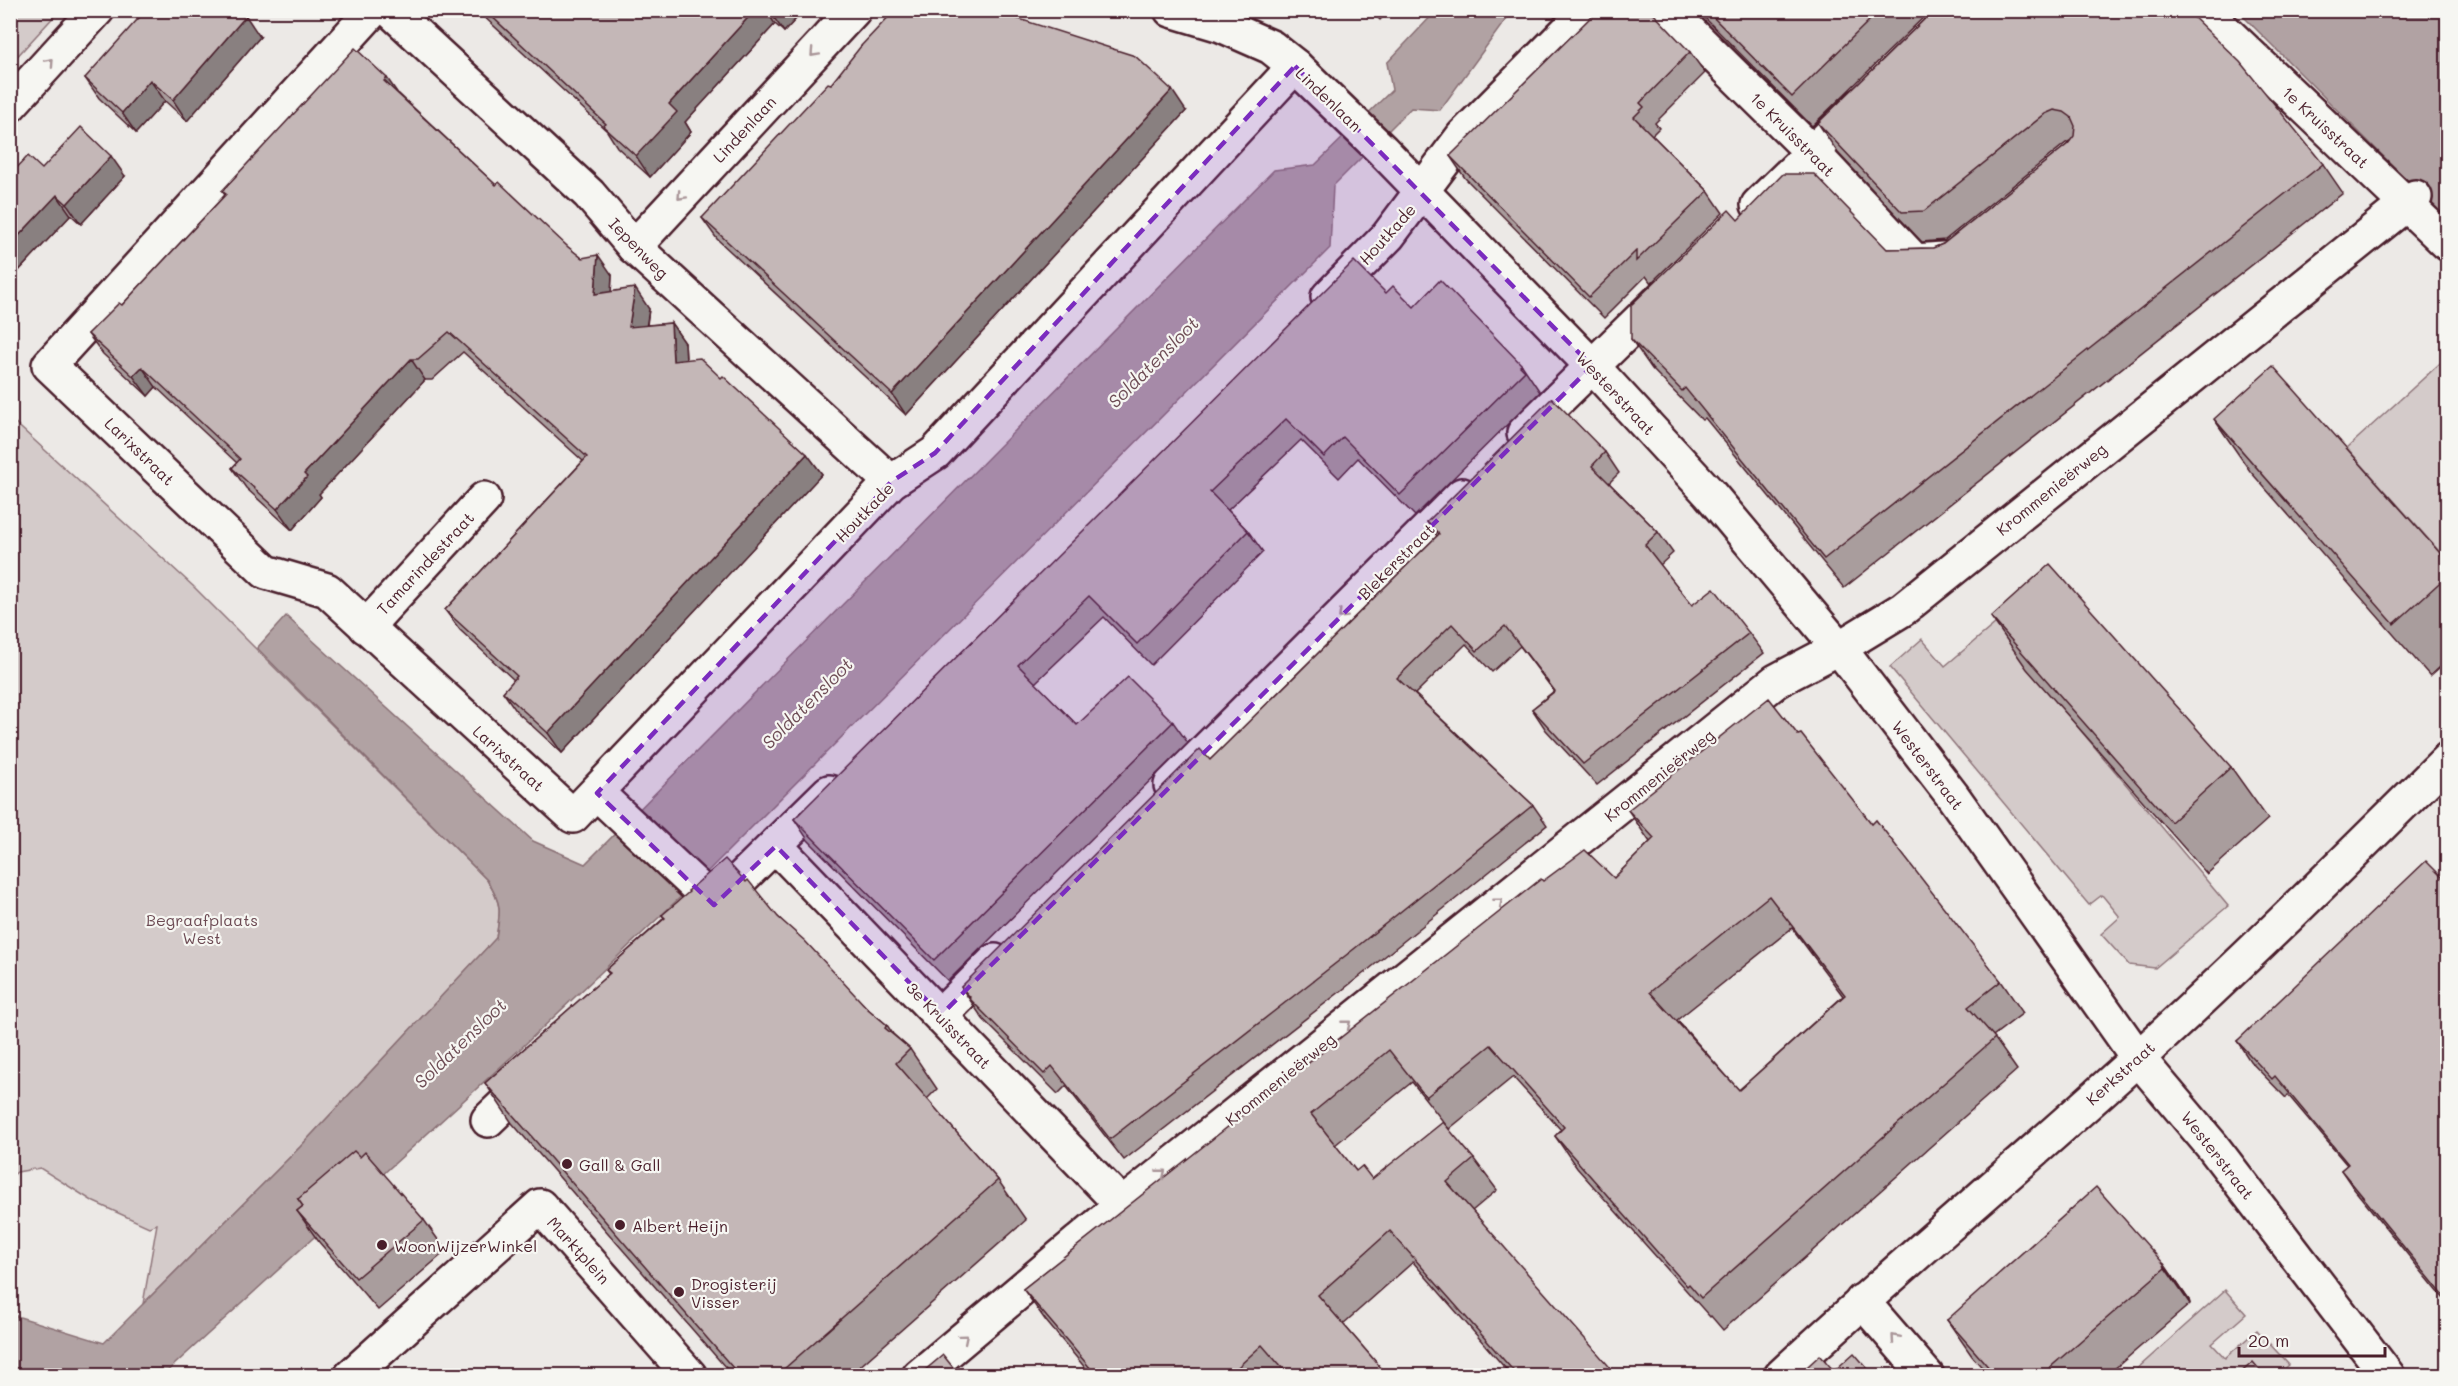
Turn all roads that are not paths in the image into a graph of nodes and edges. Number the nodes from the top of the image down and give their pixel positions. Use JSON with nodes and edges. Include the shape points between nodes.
{"nodes":[{"id":1,"x":97,"y":10,"type":"edge"},
{"id":2,"x":373,"y":10,"type":"edge"},
{"id":3,"x":390,"y":10,"type":"edge"},
{"id":4,"x":854,"y":10,"type":"edge"},
{"id":5,"x":1171,"y":10,"type":"edge"},
{"id":6,"x":1588,"y":10,"type":"edge"},
{"id":7,"x":1668,"y":10,"type":"edge"},
{"id":8,"x":2203,"y":10,"type":"edge"},
{"id":9,"x":1222,"y":18,"type":"edge"},
{"id":10,"x":1295,"y":66,"type":"junction"},
{"id":11,"x":1881,"y":86,"type":"edge"},
{"id":12,"x":10,"y":105,"type":"edge"},
{"id":13,"x":1812,"y":152,"type":"junction"},
{"id":14,"x":1423,"y":193,"type":"junction"},
{"id":15,"x":2410,"y":200,"type":"junction"},
{"id":16,"x":1736,"y":226,"type":"edge"},
{"id":17,"x":1970,"y":244,"type":"edge"},
{"id":18,"x":2448,"y":244,"type":"edge"},
{"id":19,"x":634,"y":247,"type":"junction"},
{"id":20,"x":1685,"y":275,"type":"edge"},
{"id":21,"x":1306,"y":318,"type":"edge"},
{"id":22,"x":1592,"y":366,"type":"junction"},
{"id":23,"x":1507,"y":450,"type":"edge"},
{"id":24,"x":1482,"y":475,"type":"edge"},
{"id":25,"x":891,"y":482,"type":"junction"},
{"id":26,"x":484,"y":499,"type":"dead end"},
{"id":27,"x":366,"y":627,"type":"junction"},
{"id":28,"x":1839,"y":648,"type":"junction"},
{"id":29,"x":2448,"y":759,"type":"edge"},
{"id":30,"x":852,"y":770,"type":"edge"},
{"id":31,"x":608,"y":804,"type":"junction"},
{"id":32,"x":1152,"y":804,"type":"edge"},
{"id":33,"x":776,"y":846,"type":"junction"},
{"id":34,"x":705,"y":896,"type":"junction"},
{"id":35,"x":688,"y":930,"type":"edge"},
{"id":36,"x":1017,"y":939,"type":"edge"},
{"id":37,"x":941,"y":1015,"type":"junction"},
{"id":38,"x":558,"y":1054,"type":"edge"},
{"id":39,"x":2138,"y":1058,"type":"junction"},
{"id":40,"x":488,"y":1120,"type":"edge"},
{"id":41,"x":1122,"y":1205,"type":"junction"},
{"id":42,"x":566,"y":1263,"type":"dead end"},
{"id":43,"x":1862,"y":1301,"type":"junction"},
{"id":44,"x":351,"y":1376,"type":"edge"},
{"id":45,"x":664,"y":1376,"type":"edge"},
{"id":46,"x":690,"y":1376,"type":"edge"},
{"id":47,"x":919,"y":1376,"type":"edge"},
{"id":48,"x":1781,"y":1376,"type":"edge"},
{"id":49,"x":1928,"y":1376,"type":"edge"},
{"id":50,"x":2388,"y":1376,"type":"edge"}],
"edges":[{"from":12,"to":1,"type":"street","one_way":true},
{"from":2,"to":27,"type":"street","name":"Larixstraat","via":[[49,365],[266,572],[327,590]]},
{"from":3,"to":19,"type":"street","name":"Iepenweg","via":[[589,194]]},
{"from":4,"to":19,"type":"street","name":"Lindenlaan","one_way":true},
{"from":5,"to":9,"type":"street","name":"Lindenlaan"},
{"from":6,"to":14,"type":"street","name":"Houtkade","via":[[1463,136]]},
{"from":7,"to":13,"type":"street","name":"1e Kruisstraat"},
{"from":8,"to":15,"type":"street","name":"1e Kruisstraat"},
{"from":9,"to":10,"type":"street","name":"Lindenlaan"},
{"from":10,"to":14,"type":"street","name":"Lindenlaan"},
{"from":10,"to":25,"type":"street","name":"Houtkade","via":[[935,453]]},
{"from":11,"to":13,"type":"street"},
{"from":13,"to":16,"type":"street"},
{"from":13,"to":17,"type":"street","name":"1e Kruisstraat","via":[[1915,261],[1952,258]]},
{"from":14,"to":21,"type":"street","name":"Houtkade","via":[[1388,236]]},
{"from":14,"to":22,"type":"street","name":"Westerstraat"},
{"from":15,"to":18,"type":"street","name":"1e Kruisstraat"},
{"from":15,"to":28,"type":"street","name":"Krommenieërweg","via":[[1903,609]]},
{"from":19,"to":25,"type":"street","name":"Iepenweg"},
{"from":20,"to":22,"type":"street"},
{"from":22,"to":23,"type":"street"},
{"from":22,"to":28,"type":"street","name":"Westerstraat","via":[[1709,493]]},
{"from":24,"to":32,"type":"street","name":"Blekerstraat","one_way":true},
{"from":25,"to":31,"type":"street","name":"Houtkade"},
{"from":26,"to":27,"type":"street","name":"Tamarindestraat"},
{"from":27,"to":31,"type":"street","name":"Larixstraat","via":[[573,816]]},
{"from":28,"to":39,"type":"street","name":"Westerstraat","via":[[1952,795]]},
{"from":41,"to":28,"type":"street","name":"Krommenieërweg","one_way":true,"via":[[1776,681]]},
{"from":29,"to":39,"type":"street","name":"Kerkstraat"},
{"from":30,"to":33,"type":"street"},
{"from":31,"to":34,"type":"street"},
{"from":33,"to":34,"type":"street"},
{"from":33,"to":37,"type":"street","name":"3e Kruisstraat"},
{"from":34,"to":35,"type":"street"},
{"from":36,"to":37,"type":"street"},
{"from":37,"to":41,"type":"street","name":"3e Kruisstraat"},
{"from":38,"to":40,"type":"street"},
{"from":39,"to":43,"type":"street","name":"Kerkstraat"},
{"from":39,"to":50,"type":"street","name":"Westerstraat","via":[[2213,1147]]},
{"from":47,"to":41,"type":"street","name":"Krommenieërweg","one_way":true},
{"from":42,"to":45,"type":"street","name":"Marktplein"},
{"from":43,"to":48,"type":"street","name":"Kerkstraat"},
{"from":49,"to":43,"type":"street","one_way":true},
{"from":44,"to":46,"type":"street","name":"Marktplein","via":[[540,1206]]}]}
